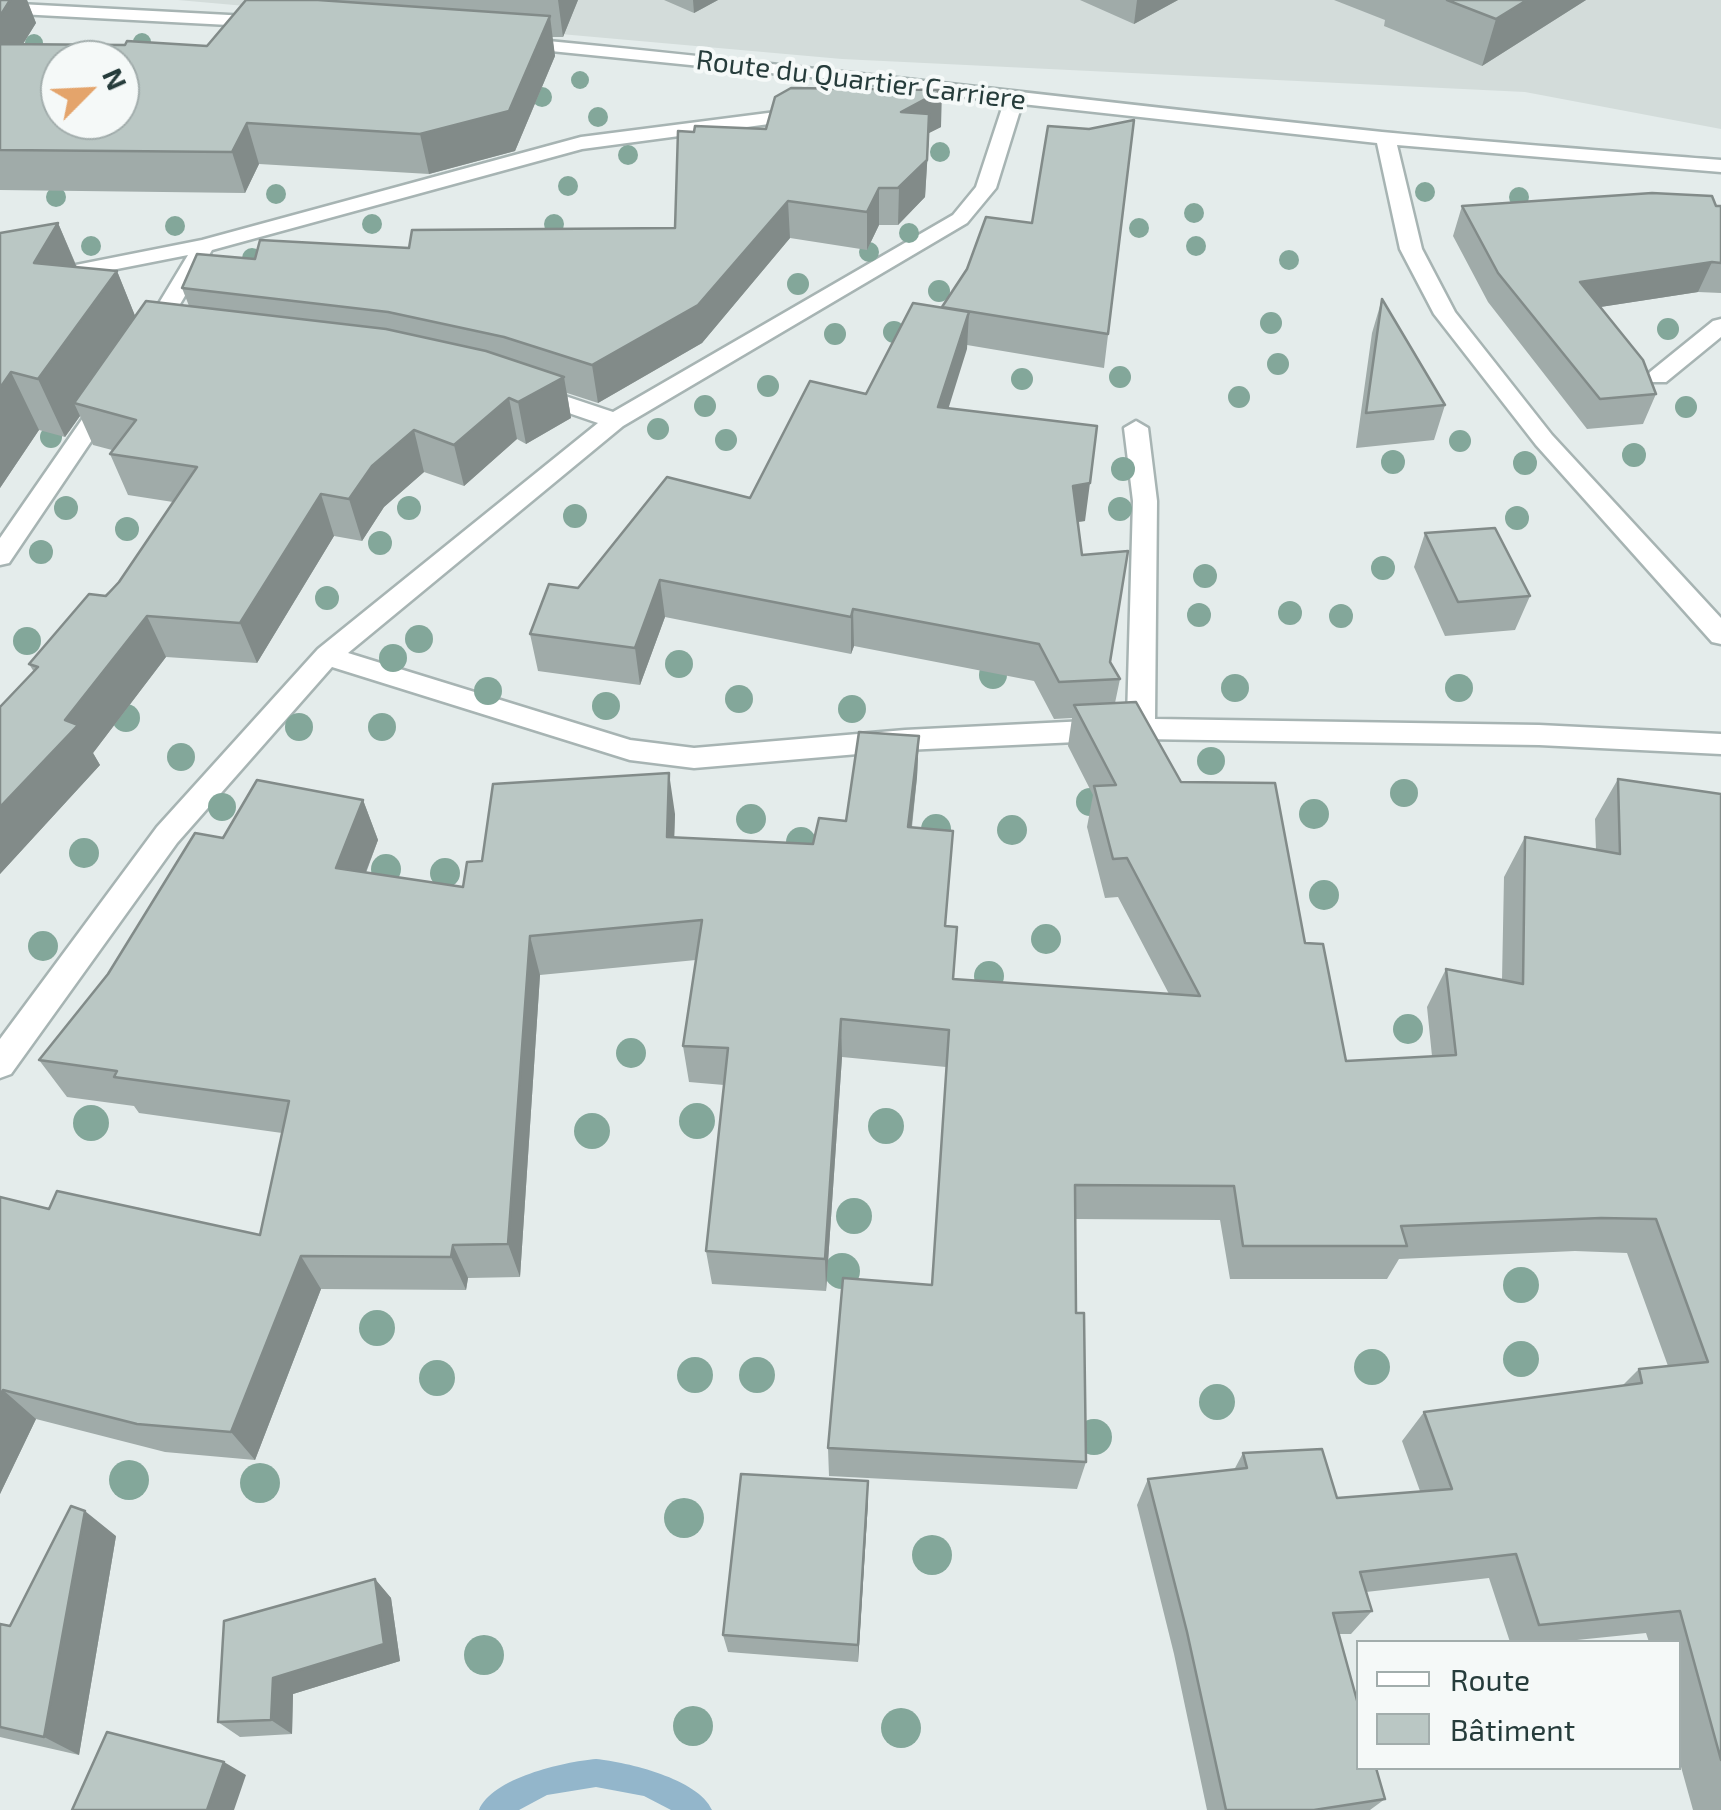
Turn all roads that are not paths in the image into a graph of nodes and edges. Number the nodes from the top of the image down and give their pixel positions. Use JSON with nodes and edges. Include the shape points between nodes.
{"nodes":[{"id":1,"x":0,"y":8,"type":"edge"},
{"id":2,"x":287,"y":24,"type":"edge"},
{"id":3,"x":498,"y":41,"type":"edge"},
{"id":4,"x":964,"y":90,"type":"junction"},
{"id":5,"x":1015,"y":98,"type":"junction"},
{"id":6,"x":905,"y":104,"type":"edge"},
{"id":7,"x":830,"y":112,"type":"edge"},
{"id":8,"x":1386,"y":138,"type":"junction"},
{"id":9,"x":1721,"y":166,"type":"edge"},
{"id":10,"x":204,"y":246,"type":"junction"},
{"id":11,"x":0,"y":286,"type":"edge"},
{"id":12,"x":1721,"y":326,"type":"edge"},
{"id":13,"x":1658,"y":377,"type":"dead end"},
{"id":14,"x":502,"y":383,"type":"edge"},
{"id":15,"x":615,"y":421,"type":"junction"},
{"id":16,"x":1136,"y":428,"type":"dead end"},
{"id":17,"x":0,"y":557,"type":"edge"},
{"id":18,"x":1721,"y":635,"type":"edge"},
{"id":19,"x":327,"y":656,"type":"junction"},
{"id":20,"x":1141,"y":729,"type":"junction"},
{"id":21,"x":1721,"y":744,"type":"edge"},
{"id":22,"x":0,"y":1064,"type":"edge"}],
"edges":[{"from":1,"to":2,"type":"street"},
{"from":3,"to":4,"type":"street","name":"Route du Quartier Carriere"},
{"from":4,"to":5,"type":"street","name":"Route du Quartier Carriere"},
{"from":4,"to":6,"type":"street"},
{"from":5,"to":8,"type":"street","name":"Route du Quartier Carriere"},
{"from":5,"to":15,"type":"street","via":[[986,188],[960,219]]},
{"from":7,"to":10,"type":"street","via":[[581,143]]},
{"from":8,"to":9,"type":"street","name":"Route du Quartier Carriere"},
{"from":8,"to":18,"type":"street","via":[[1411,249],[1445,314],[1544,440]]},
{"from":10,"to":11,"type":"street"},
{"from":10,"to":17,"type":"street","via":[[163,332],[126,372]]},
{"from":12,"to":13,"type":"street"},
{"from":14,"to":15,"type":"street"},
{"from":15,"to":19,"type":"street"},
{"from":16,"to":20,"type":"street","via":[[1145,500]]},
{"from":19,"to":20,"type":"street","via":[[630,750],[694,758]]},
{"from":19,"to":22,"type":"street","via":[[167,835]]},
{"from":20,"to":21,"type":"street"}]}
